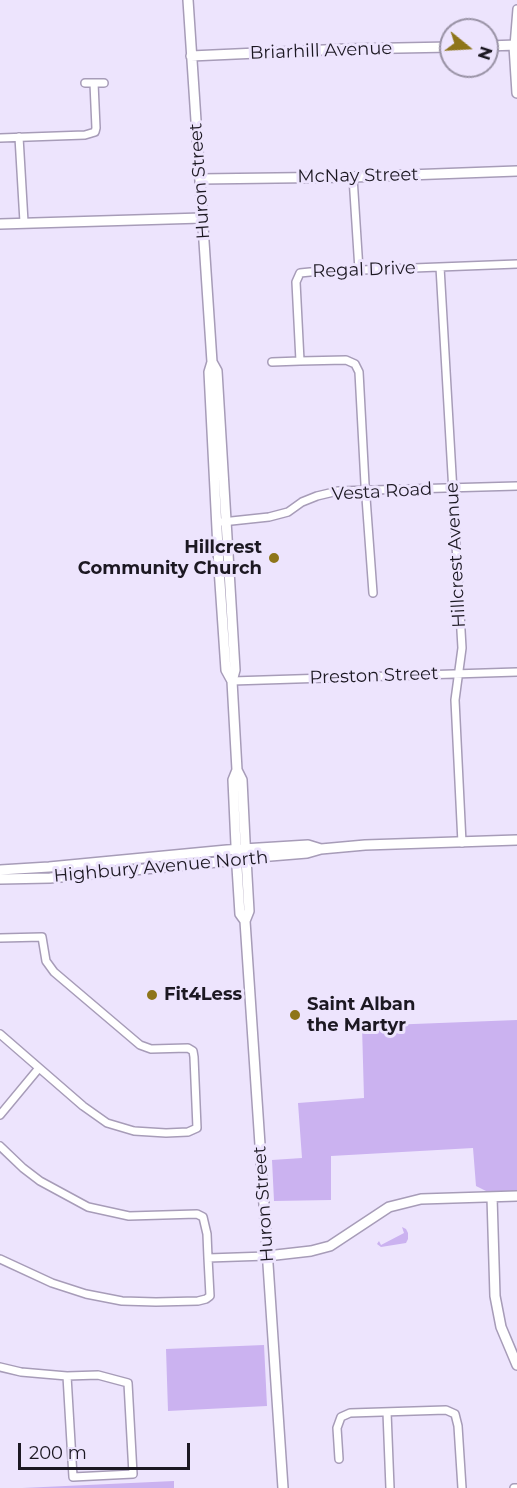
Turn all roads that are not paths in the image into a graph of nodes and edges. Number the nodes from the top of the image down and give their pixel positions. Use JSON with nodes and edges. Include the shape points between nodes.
{"nodes":[{"id":1,"x":188,"y":0,"type":"edge"},
{"id":2,"x":517,"y":9,"type":"edge"},
{"id":3,"x":499,"y":46,"type":"edge"},
{"id":4,"x":516,"y":46,"type":"edge"},
{"id":5,"x":439,"y":47,"type":"edge"},
{"id":6,"x":191,"y":56,"type":"junction"},
{"id":7,"x":85,"y":83,"type":"dead end"},
{"id":8,"x":94,"y":83,"type":"junction"},
{"id":9,"x":104,"y":83,"type":"dead end"},
{"id":10,"x":517,"y":93,"type":"edge"},
{"id":11,"x":19,"y":137,"type":"junction"},
{"id":12,"x":0,"y":138,"type":"edge"},
{"id":13,"x":517,"y":171,"type":"edge"},
{"id":14,"x":353,"y":177,"type":"junction"},
{"id":15,"x":200,"y":179,"type":"junction"},
{"id":16,"x":202,"y":218,"type":"junction"},
{"id":17,"x":24,"y":222,"type":"junction"},
{"id":18,"x":0,"y":224,"type":"edge"},
{"id":19,"x":517,"y":264,"type":"edge"},
{"id":20,"x":440,"y":267,"type":"junction"},
{"id":21,"x":358,"y":270,"type":"junction"},
{"id":22,"x":300,"y":361,"type":"junction"},
{"id":23,"x":272,"y":362,"type":"dead end"},
{"id":24,"x":517,"y":486,"type":"edge"},
{"id":25,"x":453,"y":488,"type":"junction"},
{"id":26,"x":365,"y":491,"type":"junction"},
{"id":27,"x":221,"y":522,"type":"junction"},
{"id":28,"x":373,"y":593,"type":"dead end"},
{"id":29,"x":517,"y":672,"type":"edge"},
{"id":30,"x":458,"y":674,"type":"junction"},
{"id":31,"x":232,"y":681,"type":"junction"},
{"id":32,"x":517,"y":840,"type":"edge"},
{"id":33,"x":462,"y":843,"type":"junction"},
{"id":34,"x":241,"y":854,"type":"junction"},
{"id":35,"x":0,"y":870,"type":"edge"},
{"id":36,"x":0,"y":879,"type":"edge"},
{"id":37,"x":0,"y":938,"type":"edge"},
{"id":38,"x":0,"y":1034,"type":"edge"},
{"id":39,"x":39,"y":1068,"type":"junction"},
{"id":40,"x":0,"y":1115,"type":"edge"},
{"id":41,"x":0,"y":1146,"type":"edge"},
{"id":42,"x":517,"y":1196,"type":"edge"},
{"id":43,"x":492,"y":1197,"type":"junction"},
{"id":44,"x":267,"y":1256,"type":"junction"},
{"id":45,"x":208,"y":1258,"type":"junction"},
{"id":46,"x":0,"y":1259,"type":"edge"},
{"id":47,"x":517,"y":1365,"type":"edge"},
{"id":48,"x":0,"y":1367,"type":"edge"},
{"id":49,"x":67,"y":1376,"type":"junction"},
{"id":50,"x":387,"y":1412,"type":"junction"},
{"id":51,"x":339,"y":1460,"type":"dead end"},
{"id":52,"x":284,"y":1488,"type":"edge"},
{"id":53,"x":390,"y":1488,"type":"edge"},
{"id":54,"x":462,"y":1488,"type":"edge"}],
"edges":[{"from":1,"to":6,"type":"main road","name":"Huron Street"},
{"from":2,"to":4,"type":"street"},
{"from":3,"to":4,"type":"main road"},
{"from":4,"to":10,"type":"main road"},
{"from":5,"to":6,"type":"main road","name":"Briarhill Avenue"},
{"from":6,"to":15,"type":"main road","name":"Huron Street"},
{"from":7,"to":8,"type":"street"},
{"from":8,"to":9,"type":"street"},
{"from":8,"to":11,"type":"street","via":[[95,132]]},
{"from":11,"to":12,"type":"street"},
{"from":11,"to":17,"type":"street"},
{"from":13,"to":14,"type":"main road","name":"McNay Street"},
{"from":14,"to":15,"type":"main road","name":"McNay Street"},
{"from":14,"to":21,"type":"street"},
{"from":15,"to":16,"type":"main road","name":"Huron Street"},
{"from":16,"to":17,"type":"main road"},
{"from":16,"to":27,"type":"main road","name":"Huron Street","via":[[212,362],[217,371]]},
{"from":17,"to":18,"type":"main road"},
{"from":19,"to":20,"type":"street","name":"Regal Drive"},
{"from":20,"to":21,"type":"street","name":"Regal Drive"},
{"from":20,"to":25,"type":"street","name":"Hillcrest Avenue"},
{"from":21,"to":22,"type":"street","name":"Regal Drive","via":[[300,273],[296,282]]},
{"from":22,"to":23,"type":"street"},
{"from":22,"to":26,"type":"street","via":[[346,360],[355,364],[359,372]]},
{"from":24,"to":25,"type":"street","name":"Vesta Road"},
{"from":25,"to":26,"type":"street","name":"Vesta Road"},
{"from":25,"to":30,"type":"street","name":"Hillcrest Avenue","via":[[462,648]]},
{"from":26,"to":27,"type":"street","name":"Vesta Road","via":[[338,491],[302,502],[288,512]]},
{"from":26,"to":28,"type":"street"},
{"from":27,"to":31,"type":"main road","name":"Huron Street","via":[[235,670]]},
{"from":29,"to":30,"type":"street","name":"Preston Street"},
{"from":30,"to":31,"type":"street","name":"Preston Street"},
{"from":30,"to":33,"type":"street","name":"Hillcrest Avenue","via":[[455,700]]},
{"from":31,"to":34,"type":"main road","name":"Huron Street","via":[[237,770],[242,780]]},
{"from":32,"to":33,"type":"main road","name":"Highbury Avenue North"},
{"from":33,"to":34,"type":"main road","name":"Highbury Avenue North","via":[[365,844],[307,853]]},
{"from":34,"to":35,"type":"main road","name":"Highbury Avenue North"},
{"from":34,"to":36,"type":"main road","name":"Highbury Avenue North","via":[[50,878]]},
{"from":34,"to":44,"type":"main road","name":"Huron Street","via":[[240,914],[245,921]]},
{"from":37,"to":39,"type":"street","via":[[42,937],[46,961],[54,972],[140,1045],[193,1051],[197,1128],[166,1133],[134,1131],[107,1123]]},
{"from":38,"to":39,"type":"street"},
{"from":39,"to":40,"type":"street"},
{"from":41,"to":45,"type":"street","via":[[40,1181],[88,1207],[129,1216],[203,1217]]},
{"from":42,"to":43,"type":"main road"},
{"from":43,"to":44,"type":"main road","via":[[421,1199],[389,1207],[330,1246]]},
{"from":43,"to":47,"type":"main road","via":[[495,1296],[501,1327]]},
{"from":44,"to":45,"type":"street"},
{"from":44,"to":52,"type":"main road","name":"Huron Street"},
{"from":45,"to":46,"type":"street","via":[[210,1296],[198,1301],[156,1302],[86,1294]]},
{"from":48,"to":49,"type":"street"},
{"from":49,"to":49,"type":"street","via":[[98,1375],[128,1383],[133,1474],[73,1478]]},
{"from":50,"to":51,"type":"street","via":[[341,1417],[337,1428]]},
{"from":50,"to":53,"type":"street"},
{"from":50,"to":54,"type":"street","via":[[446,1410],[455,1414]]}]}
